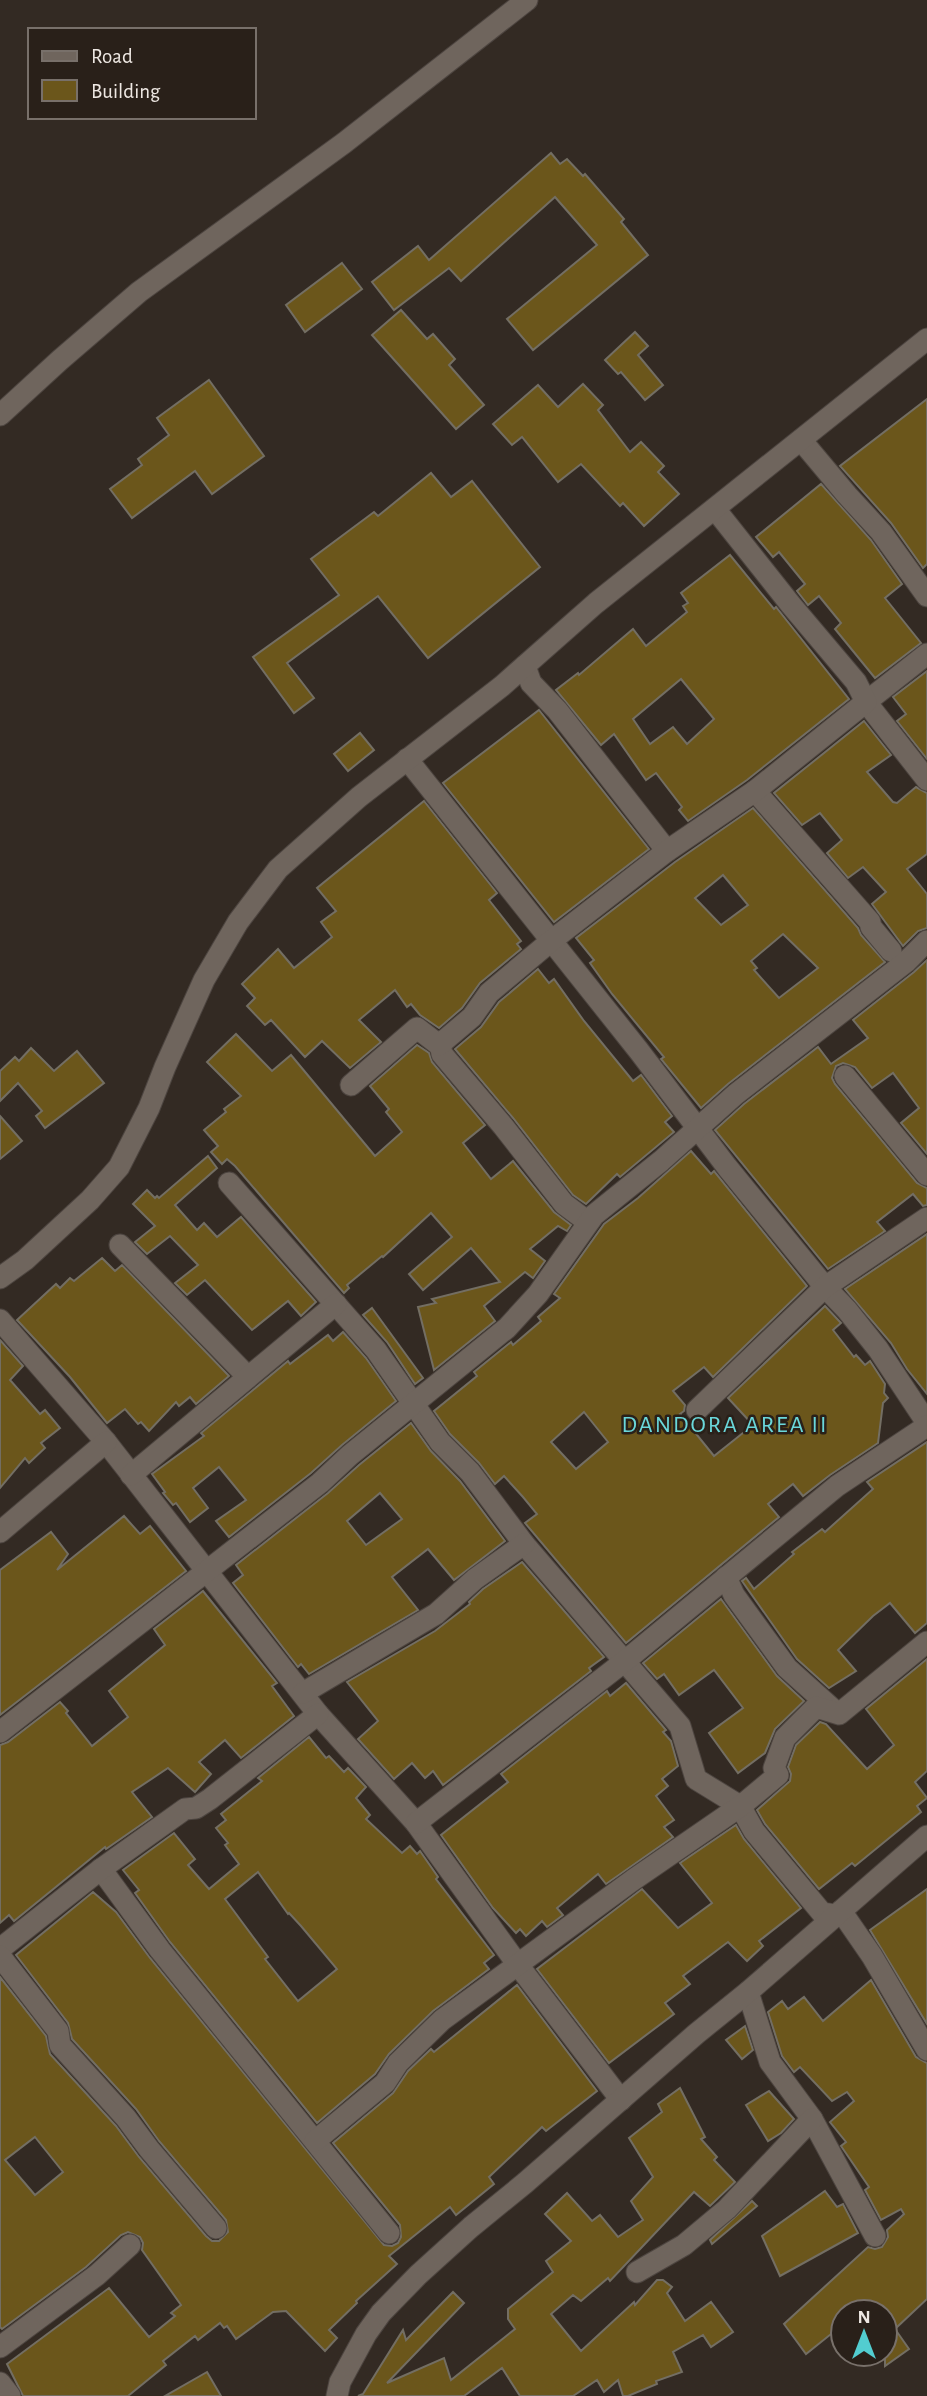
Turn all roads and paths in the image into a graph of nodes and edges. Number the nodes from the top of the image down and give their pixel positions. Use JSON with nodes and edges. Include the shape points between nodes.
{"nodes":[{"id":1,"x":527,"y":0,"type":"edge"},
{"id":2,"x":926,"y":343,"type":"edge"},
{"id":3,"x":0,"y":415,"type":"edge"},
{"id":4,"x":801,"y":440,"type":"junction"},
{"id":5,"x":715,"y":509,"type":"junction"},
{"id":6,"x":927,"y":596,"type":"edge"},
{"id":7,"x":927,"y":654,"type":"edge"},
{"id":8,"x":525,"y":666,"type":"junction"},
{"id":9,"x":866,"y":702,"type":"junction"},
{"id":10,"x":407,"y":759,"type":"junction"},
{"id":11,"x":927,"y":780,"type":"edge"},
{"id":12,"x":755,"y":790,"type":"junction"},
{"id":13,"x":667,"y":851,"type":"junction"},
{"id":14,"x":551,"y":941,"type":"junction"},
{"id":15,"x":927,"y":942,"type":"edge"},
{"id":16,"x":891,"y":951,"type":"dead end"},
{"id":17,"x":440,"y":1044,"type":"junction"},
{"id":18,"x":845,"y":1076,"type":"dead end"},
{"id":19,"x":351,"y":1084,"type":"dead end"},
{"id":20,"x":699,"y":1129,"type":"junction"},
{"id":21,"x":927,"y":1175,"type":"edge"},
{"id":22,"x":229,"y":1182,"type":"dead end"},
{"id":23,"x":580,"y":1216,"type":"dead end"},
{"id":24,"x":927,"y":1217,"type":"edge"},
{"id":25,"x":120,"y":1245,"type":"dead end"},
{"id":26,"x":0,"y":1279,"type":"edge"},
{"id":27,"x":825,"y":1287,"type":"junction"},
{"id":28,"x":336,"y":1304,"type":"junction"},
{"id":29,"x":0,"y":1320,"type":"edge"},
{"id":30,"x":247,"y":1377,"type":"junction"},
{"id":31,"x":414,"y":1405,"type":"junction"},
{"id":32,"x":697,"y":1410,"type":"dead end"},
{"id":33,"x":927,"y":1425,"type":"edge"},
{"id":34,"x":106,"y":1442,"type":"junction"},
{"id":35,"x":131,"y":1475,"type":"junction"},
{"id":36,"x":0,"y":1532,"type":"edge"},
{"id":37,"x":524,"y":1545,"type":"junction"},
{"id":38,"x":207,"y":1571,"type":"junction"},
{"id":39,"x":726,"y":1577,"type":"junction"},
{"id":40,"x":927,"y":1642,"type":"edge"},
{"id":41,"x":625,"y":1661,"type":"junction"},
{"id":42,"x":303,"y":1693,"type":"junction"},
{"id":43,"x":318,"y":1714,"type":"junction"},
{"id":44,"x":839,"y":1714,"type":"junction"},
{"id":45,"x":0,"y":1732,"type":"edge"},
{"id":46,"x":740,"y":1806,"type":"junction"},
{"id":47,"x":416,"y":1823,"type":"junction"},
{"id":48,"x":927,"y":1836,"type":"edge"},
{"id":49,"x":101,"y":1869,"type":"junction"},
{"id":50,"x":838,"y":1913,"type":"junction"},
{"id":51,"x":0,"y":1949,"type":"edge"},
{"id":52,"x":0,"y":1956,"type":"edge"},
{"id":53,"x":518,"y":1965,"type":"junction"},
{"id":54,"x":748,"y":1992,"type":"junction"},
{"id":55,"x":927,"y":2050,"type":"edge"},
{"id":56,"x":621,"y":2100,"type":"junction"},
{"id":57,"x":813,"y":2119,"type":"junction"},
{"id":58,"x":314,"y":2141,"type":"junction"},
{"id":59,"x":216,"y":2228,"type":"dead end"},
{"id":60,"x":389,"y":2233,"type":"dead end"},
{"id":61,"x":875,"y":2236,"type":"dead end"},
{"id":62,"x":130,"y":2245,"type":"dead end"},
{"id":63,"x":637,"y":2272,"type":"dead end"},
{"id":64,"x":0,"y":2347,"type":"edge"},
{"id":65,"x":0,"y":2383,"type":"edge"},
{"id":66,"x":10,"y":2396,"type":"edge"},
{"id":67,"x":337,"y":2396,"type":"edge"}],
"edges":[{"from":1,"to":3,"type":"street","via":[[344,143],[139,292]]},
{"from":2,"to":4,"type":"street"},
{"from":4,"to":5,"type":"street"},
{"from":4,"to":6,"type":"street","via":[[881,532]]},
{"from":5,"to":8,"type":"street"},
{"from":5,"to":9,"type":"street","via":[[856,682]]},
{"from":7,"to":9,"type":"street"},
{"from":8,"to":10,"type":"street"},
{"from":8,"to":13,"type":"street","via":[[531,683]]},
{"from":9,"to":11,"type":"street"},
{"from":9,"to":12,"type":"street"},
{"from":10,"to":14,"type":"street"},
{"from":10,"to":26,"type":"street","via":[[278,869],[238,922],[204,981],[119,1167],[90,1200]]},
{"from":12,"to":13,"type":"street"},
{"from":12,"to":16,"type":"street"},
{"from":13,"to":14,"type":"street"},
{"from":14,"to":17,"type":"street","via":[[489,993],[472,1017]]},
{"from":14,"to":20,"type":"street"},
{"from":15,"to":20,"type":"street","via":[[736,1094]]},
{"from":17,"to":19,"type":"street","via":[[416,1028]]},
{"from":17,"to":23,"type":"street","via":[[442,1054],[564,1205]]},
{"from":18,"to":21,"type":"street"},
{"from":20,"to":27,"type":"street"},
{"from":20,"to":31,"type":"street","via":[[594,1215],[538,1294],[507,1328]]},
{"from":22,"to":28,"type":"street"},
{"from":24,"to":27,"type":"street"},
{"from":25,"to":30,"type":"street"},
{"from":27,"to":32,"type":"street"},
{"from":27,"to":33,"type":"street","via":[[878,1349]]},
{"from":28,"to":30,"type":"street"},
{"from":28,"to":31,"type":"street","via":[[376,1350]]},
{"from":29,"to":34,"type":"street"},
{"from":30,"to":35,"type":"street"},
{"from":31,"to":37,"type":"street"},
{"from":31,"to":38,"type":"street"},
{"from":33,"to":39,"type":"street","via":[[837,1486]]},
{"from":34,"to":35,"type":"street"},
{"from":34,"to":36,"type":"street"},
{"from":35,"to":38,"type":"street"},
{"from":37,"to":41,"type":"street"},
{"from":37,"to":42,"type":"street","via":[[436,1614]]},
{"from":38,"to":42,"type":"street"},
{"from":38,"to":45,"type":"street"},
{"from":39,"to":41,"type":"street"},
{"from":39,"to":44,"type":"street","via":[[787,1668]]},
{"from":40,"to":44,"type":"street"},
{"from":41,"to":46,"type":"street","via":[[680,1726],[696,1779]]},
{"from":41,"to":47,"type":"street"},
{"from":42,"to":43,"type":"street"},
{"from":43,"to":47,"type":"street"},
{"from":43,"to":49,"type":"street","via":[[211,1799],[185,1810]]},
{"from":44,"to":46,"type":"street","via":[[816,1707],[785,1738],[774,1768],[778,1775]]},
{"from":46,"to":50,"type":"street","via":[[754,1831],[822,1913]]},
{"from":46,"to":53,"type":"street"},
{"from":47,"to":53,"type":"street"},
{"from":48,"to":50,"type":"street"},
{"from":49,"to":51,"type":"street"},
{"from":49,"to":58,"type":"street"},
{"from":50,"to":54,"type":"street"},
{"from":50,"to":55,"type":"street","via":[[872,1956]]},
{"from":52,"to":59,"type":"street","via":[[58,2031],[60,2045],[127,2118]]},
{"from":53,"to":56,"type":"street"},
{"from":53,"to":58,"type":"street","via":[[442,2020],[398,2063],[385,2083]]},
{"from":54,"to":56,"type":"street"},
{"from":54,"to":57,"type":"street","via":[[770,2062]]},
{"from":56,"to":67,"type":"street","via":[[471,2227],[381,2313],[340,2382]]},
{"from":57,"to":61,"type":"street"},
{"from":57,"to":63,"type":"street","via":[[727,2209],[684,2245]]},
{"from":58,"to":60,"type":"street"},
{"from":62,"to":64,"type":"street"},
{"from":65,"to":66,"type":"street"}]}
